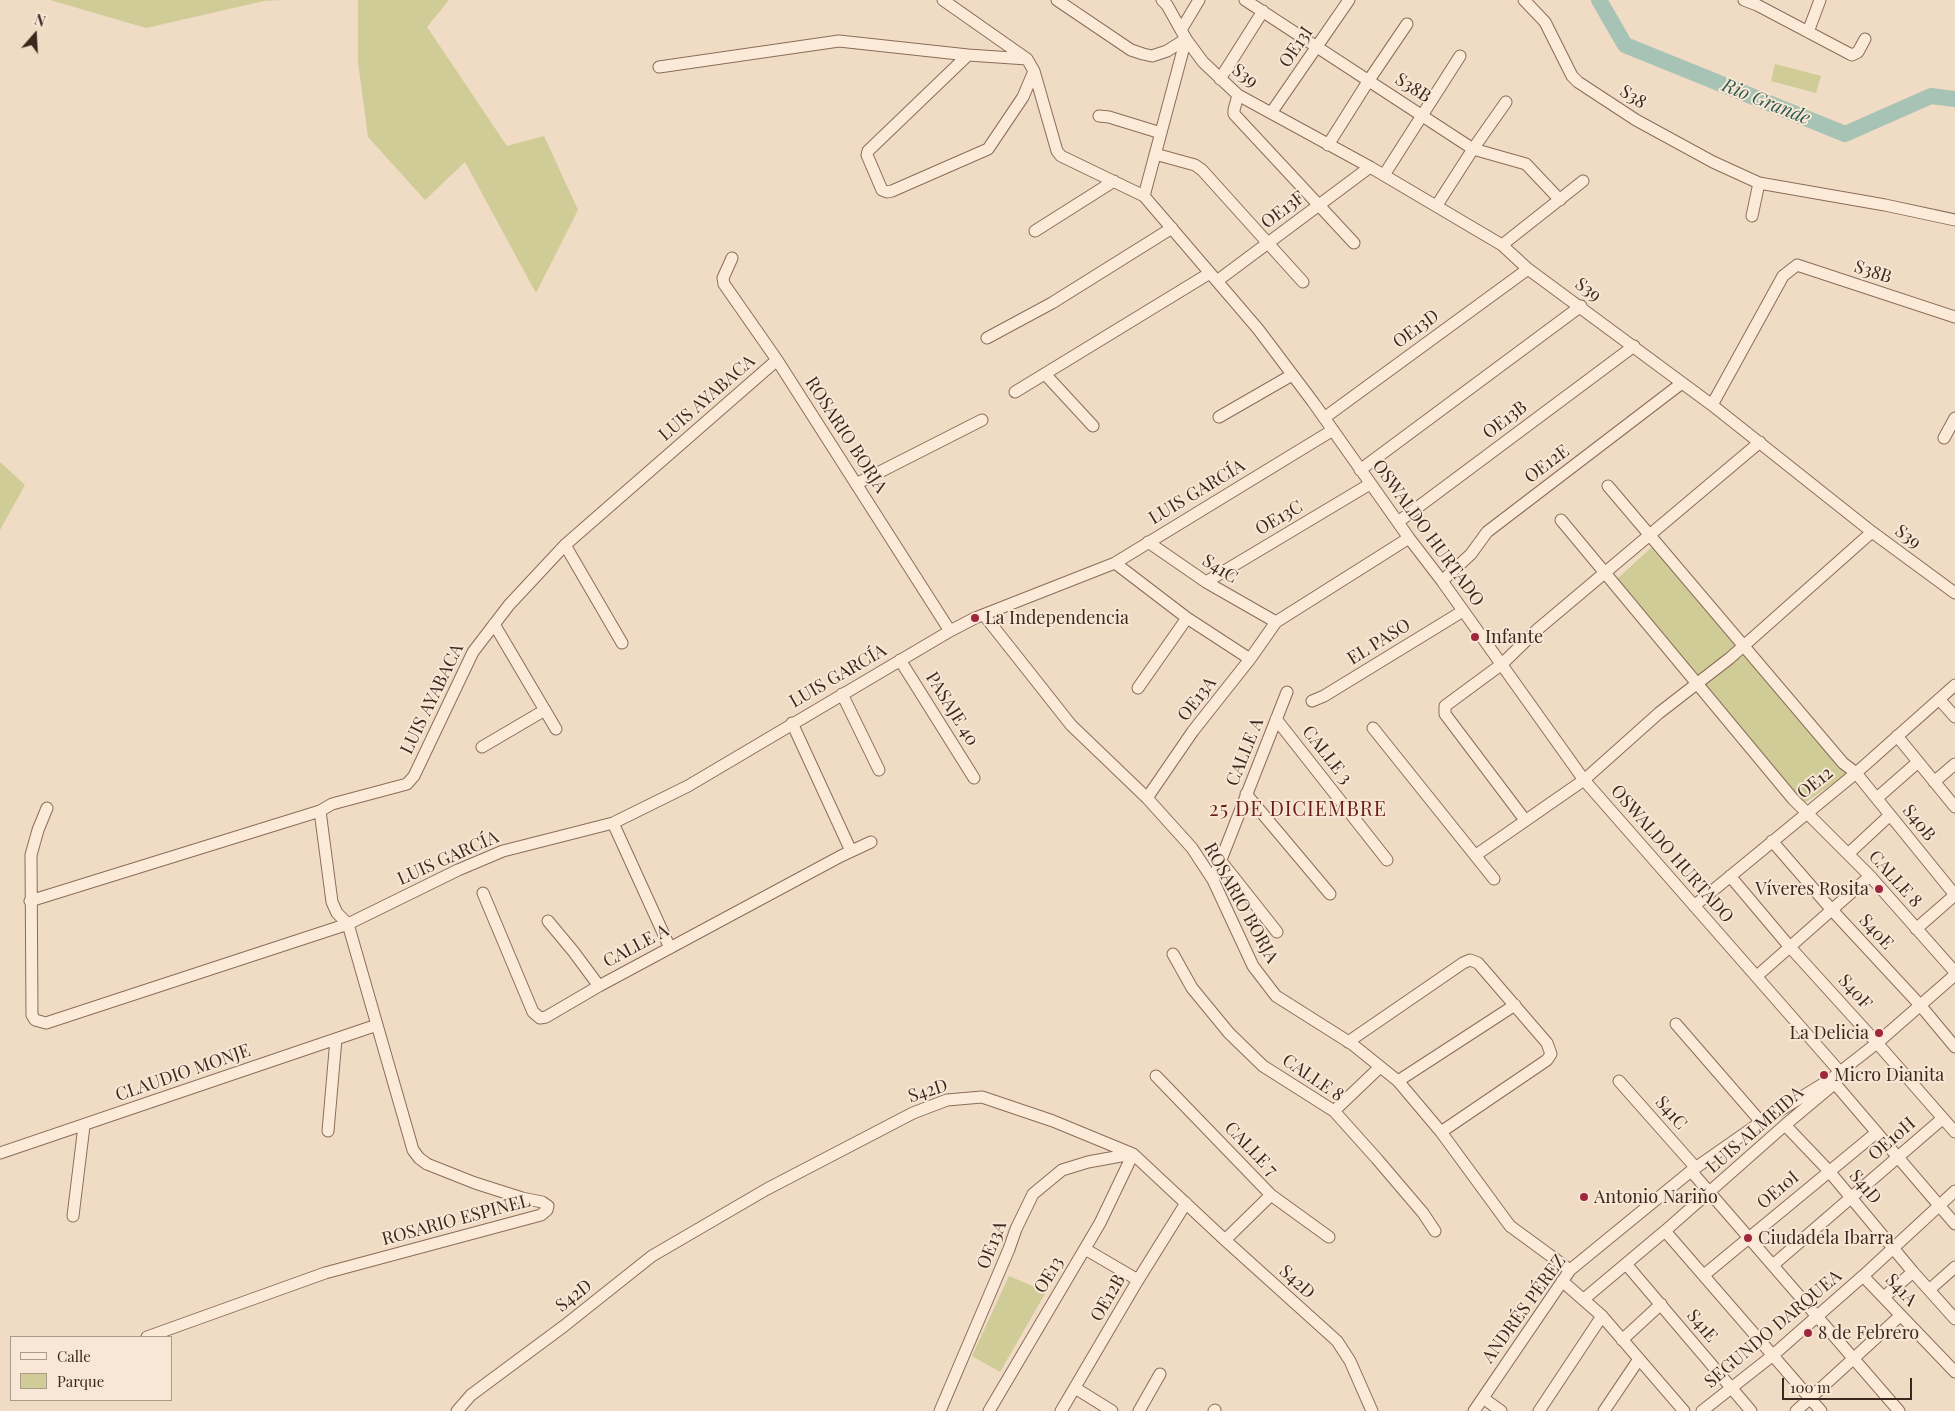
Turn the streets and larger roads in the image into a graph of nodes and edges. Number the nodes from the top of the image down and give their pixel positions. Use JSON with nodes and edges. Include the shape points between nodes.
{"nodes":[{"id":1,"x":943,"y":0,"type":"edge"},
{"id":2,"x":1057,"y":0,"type":"edge"},
{"id":3,"x":1162,"y":0,"type":"edge"},
{"id":4,"x":1199,"y":0,"type":"edge"},
{"id":5,"x":1245,"y":0,"type":"edge"},
{"id":6,"x":1349,"y":0,"type":"edge"},
{"id":7,"x":1524,"y":0,"type":"edge"},
{"id":8,"x":1744,"y":0,"type":"edge"},
{"id":9,"x":1820,"y":0,"type":"edge"},
{"id":10,"x":1758,"y":2,"type":"edge"},
{"id":11,"x":1263,"y":11,"type":"junction"},
{"id":12,"x":1407,"y":24,"type":"dead end"},
{"id":13,"x":1808,"y":32,"type":"junction"},
{"id":14,"x":1184,"y":35,"type":"junction"},
{"id":15,"x":1865,"y":39,"type":"dead end"},
{"id":16,"x":1318,"y":47,"type":"junction"},
{"id":17,"x":968,"y":55,"type":"junction"},
{"id":18,"x":1460,"y":56,"type":"dead end"},
{"id":19,"x":1027,"y":59,"type":"junction"},
{"id":20,"x":659,"y":67,"type":"dead end"},
{"id":21,"x":1034,"y":71,"type":"junction"},
{"id":22,"x":1220,"y":79,"type":"junction"},
{"id":23,"x":1369,"y":80,"type":"junction"},
{"id":24,"x":1238,"y":95,"type":"junction"},
{"id":25,"x":1506,"y":102,"type":"dead end"},
{"id":26,"x":1271,"y":113,"type":"junction"},
{"id":27,"x":1421,"y":115,"type":"junction"},
{"id":28,"x":1099,"y":116,"type":"dead end"},
{"id":29,"x":1161,"y":133,"type":"junction"},
{"id":30,"x":1328,"y":145,"type":"junction"},
{"id":31,"x":1473,"y":149,"type":"junction"},
{"id":32,"x":1155,"y":154,"type":"junction"},
{"id":33,"x":1370,"y":167,"type":"junction"},
{"id":34,"x":1384,"y":175,"type":"junction"},
{"id":35,"x":1114,"y":181,"type":"junction"},
{"id":36,"x":1582,"y":181,"type":"dead end"},
{"id":37,"x":1759,"y":183,"type":"junction"},
{"id":38,"x":1144,"y":196,"type":"junction"},
{"id":39,"x":1560,"y":200,"type":"junction"},
{"id":40,"x":1319,"y":205,"type":"junction"},
{"id":41,"x":1437,"y":205,"type":"junction"},
{"id":42,"x":1955,"y":215,"type":"edge"},
{"id":43,"x":1752,"y":216,"type":"dead end"},
{"id":44,"x":1955,"y":220,"type":"edge"},
{"id":45,"x":1172,"y":228,"type":"junction"},
{"id":46,"x":1035,"y":231,"type":"dead end"},
{"id":47,"x":1354,"y":243,"type":"dead end"},
{"id":48,"x":1267,"y":244,"type":"junction"},
{"id":49,"x":1502,"y":245,"type":"junction"},
{"id":50,"x":732,"y":258,"type":"dead end"},
{"id":51,"x":1528,"y":269,"type":"junction"},
{"id":52,"x":1213,"y":277,"type":"junction"},
{"id":53,"x":1303,"y":282,"type":"dead end"},
{"id":54,"x":1581,"y":306,"type":"junction"},
{"id":55,"x":1955,"y":317,"type":"edge"},
{"id":56,"x":987,"y":338,"type":"dead end"},
{"id":57,"x":1634,"y":346,"type":"junction"},
{"id":58,"x":777,"y":360,"type":"junction"},
{"id":59,"x":1045,"y":374,"type":"junction"},
{"id":60,"x":1292,"y":375,"type":"junction"},
{"id":61,"x":1682,"y":383,"type":"junction"},
{"id":62,"x":1015,"y":392,"type":"dead end"},
{"id":63,"x":1712,"y":405,"type":"junction"},
{"id":64,"x":1220,"y":417,"type":"dead end"},
{"id":65,"x":1324,"y":418,"type":"junction"},
{"id":66,"x":1955,"y":418,"type":"edge"},
{"id":67,"x":982,"y":420,"type":"dead end"},
{"id":68,"x":1093,"y":426,"type":"dead end"},
{"id":69,"x":1333,"y":430,"type":"junction"},
{"id":70,"x":1944,"y":438,"type":"dead end"},
{"id":71,"x":1760,"y":442,"type":"junction"},
{"id":72,"x":1360,"y":470,"type":"junction"},
{"id":73,"x":856,"y":484,"type":"junction"},
{"id":74,"x":1370,"y":484,"type":"junction"},
{"id":75,"x":1608,"y":486,"type":"dead end"},
{"id":76,"x":1561,"y":520,"type":"dead end"},
{"id":77,"x":1398,"y":522,"type":"junction"},
{"id":78,"x":1872,"y":532,"type":"junction"},
{"id":79,"x":1650,"y":535,"type":"junction"},
{"id":80,"x":1409,"y":538,"type":"junction"},
{"id":81,"x":1148,"y":542,"type":"junction"},
{"id":82,"x":565,"y":545,"type":"junction"},
{"id":83,"x":1115,"y":563,"type":"junction"},
{"id":84,"x":1605,"y":572,"type":"junction"},
{"id":85,"x":1442,"y":580,"type":"junction"},
{"id":86,"x":1206,"y":582,"type":"junction"},
{"id":87,"x":1955,"y":593,"type":"edge"},
{"id":88,"x":1463,"y":611,"type":"junction"},
{"id":89,"x":984,"y":615,"type":"junction"},
{"id":90,"x":1187,"y":618,"type":"junction"},
{"id":91,"x":1276,"y":622,"type":"junction"},
{"id":92,"x":494,"y":624,"type":"junction"},
{"id":93,"x":950,"y":631,"type":"junction"},
{"id":94,"x":622,"y":643,"type":"dead end"},
{"id":95,"x":1743,"y":645,"type":"junction"},
{"id":96,"x":1250,"y":659,"type":"junction"},
{"id":97,"x":900,"y":660,"type":"junction"},
{"id":98,"x":1502,"y":664,"type":"junction"},
{"id":99,"x":1697,"y":684,"type":"junction"},
{"id":100,"x":1955,"y":685,"type":"edge"},
{"id":101,"x":1138,"y":688,"type":"dead end"},
{"id":102,"x":1287,"y":692,"type":"dead end"},
{"id":103,"x":842,"y":694,"type":"junction"},
{"id":104,"x":1939,"y":698,"type":"junction"},
{"id":105,"x":1312,"y":701,"type":"dead end"},
{"id":106,"x":545,"y":710,"type":"junction"},
{"id":107,"x":1955,"y":717,"type":"edge"},
{"id":108,"x":1276,"y":719,"type":"junction"},
{"id":109,"x":792,"y":723,"type":"junction"},
{"id":110,"x":1373,"y":728,"type":"dead end"},
{"id":111,"x":556,"y":729,"type":"dead end"},
{"id":112,"x":1897,"y":736,"type":"junction"},
{"id":113,"x":482,"y":747,"type":"dead end"},
{"id":114,"x":1918,"y":762,"type":"junction"},
{"id":115,"x":1955,"y":764,"type":"edge"},
{"id":116,"x":879,"y":770,"type":"dead end"},
{"id":117,"x":1856,"y":773,"type":"junction"},
{"id":118,"x":974,"y":778,"type":"dead end"},
{"id":119,"x":1584,"y":780,"type":"junction"},
{"id":120,"x":1934,"y":782,"type":"junction"},
{"id":121,"x":1246,"y":794,"type":"junction"},
{"id":122,"x":1147,"y":798,"type":"junction"},
{"id":123,"x":1877,"y":798,"type":"junction"},
{"id":124,"x":1955,"y":806,"type":"edge"},
{"id":125,"x":47,"y":808,"type":"dead end"},
{"id":126,"x":320,"y":811,"type":"junction"},
{"id":127,"x":1807,"y":811,"type":"junction"},
{"id":128,"x":1890,"y":815,"type":"junction"},
{"id":129,"x":1525,"y":820,"type":"junction"},
{"id":130,"x":613,"y":823,"type":"junction"},
{"id":131,"x":1772,"y":841,"type":"junction"},
{"id":132,"x":871,"y":842,"type":"dead end"},
{"id":133,"x":851,"y":851,"type":"junction"},
{"id":134,"x":1848,"y":854,"type":"junction"},
{"id":135,"x":1476,"y":855,"type":"junction"},
{"id":136,"x":1220,"y":860,"type":"junction"},
{"id":137,"x":1387,"y":860,"type":"dead end"},
{"id":138,"x":1730,"y":876,"type":"junction"},
{"id":139,"x":1870,"y":876,"type":"junction"},
{"id":140,"x":1494,"y":879,"type":"dead end"},
{"id":141,"x":1213,"y":880,"type":"junction"},
{"id":142,"x":482,"y":893,"type":"dead end"},
{"id":143,"x":1330,"y":894,"type":"dead end"},
{"id":144,"x":1955,"y":895,"type":"edge"},
{"id":145,"x":30,"y":901,"type":"junction"},
{"id":146,"x":1694,"y":906,"type":"junction"},
{"id":147,"x":1831,"y":910,"type":"junction"},
{"id":148,"x":548,"y":921,"type":"dead end"},
{"id":149,"x":348,"y":924,"type":"junction"},
{"id":150,"x":1916,"y":929,"type":"junction"},
{"id":151,"x":1277,"y":932,"type":"dead end"},
{"id":152,"x":1789,"y":946,"type":"junction"},
{"id":153,"x":670,"y":948,"type":"junction"},
{"id":154,"x":1173,"y":954,"type":"dead end"},
{"id":155,"x":1955,"y":972,"type":"edge"},
{"id":156,"x":1955,"y":975,"type":"edge"},
{"id":157,"x":1757,"y":976,"type":"junction"},
{"id":158,"x":599,"y":986,"type":"junction"},
{"id":159,"x":1920,"y":1005,"type":"junction"},
{"id":160,"x":1515,"y":1006,"type":"junction"},
{"id":161,"x":1676,"y":1024,"type":"dead end"},
{"id":162,"x":377,"y":1025,"type":"junction"},
{"id":163,"x":336,"y":1039,"type":"junction"},
{"id":164,"x":1348,"y":1042,"type":"junction"},
{"id":165,"x":1877,"y":1042,"type":"junction"},
{"id":166,"x":1955,"y":1046,"type":"edge"},
{"id":167,"x":1380,"y":1067,"type":"junction"},
{"id":168,"x":1156,"y":1076,"type":"dead end"},
{"id":169,"x":1835,"y":1078,"type":"junction"},
{"id":170,"x":1398,"y":1081,"type":"junction"},
{"id":171,"x":1619,"y":1081,"type":"dead end"},
{"id":172,"x":1334,"y":1111,"type":"junction"},
{"id":173,"x":1942,"y":1118,"type":"junction"},
{"id":174,"x":1761,"y":1122,"type":"junction"},
{"id":175,"x":1785,"y":1125,"type":"junction"},
{"id":176,"x":84,"y":1126,"type":"junction"},
{"id":177,"x":328,"y":1131,"type":"dead end"},
{"id":178,"x":1441,"y":1132,"type":"junction"},
{"id":179,"x":1955,"y":1132,"type":"edge"},
{"id":180,"x":1876,"y":1133,"type":"junction"},
{"id":181,"x":0,"y":1153,"type":"edge"},
{"id":182,"x":1133,"y":1154,"type":"junction"},
{"id":183,"x":1898,"y":1157,"type":"junction"},
{"id":184,"x":1694,"y":1170,"type":"junction"},
{"id":185,"x":1828,"y":1170,"type":"junction"},
{"id":186,"x":1955,"y":1191,"type":"edge"},
{"id":187,"x":1709,"y":1193,"type":"junction"},
{"id":188,"x":1271,"y":1195,"type":"junction"},
{"id":189,"x":1851,"y":1197,"type":"junction"},
{"id":190,"x":1186,"y":1203,"type":"junction"},
{"id":191,"x":1939,"y":1205,"type":"junction"},
{"id":192,"x":73,"y":1216,"type":"dead end"},
{"id":193,"x":1955,"y":1224,"type":"edge"},
{"id":194,"x":1434,"y":1231,"type":"dead end"},
{"id":195,"x":1665,"y":1232,"type":"junction"},
{"id":196,"x":1329,"y":1237,"type":"dead end"},
{"id":197,"x":1748,"y":1238,"type":"junction"},
{"id":198,"x":1225,"y":1240,"type":"junction"},
{"id":199,"x":1893,"y":1248,"type":"junction"},
{"id":200,"x":1085,"y":1249,"type":"junction"},
{"id":201,"x":1626,"y":1264,"type":"junction"},
{"id":202,"x":1773,"y":1264,"type":"junction"},
{"id":203,"x":1955,"y":1267,"type":"edge"},
{"id":204,"x":1570,"y":1270,"type":"junction"},
{"id":205,"x":1913,"y":1272,"type":"junction"},
{"id":206,"x":1704,"y":1275,"type":"junction"},
{"id":207,"x":1863,"y":1276,"type":"junction"},
{"id":208,"x":1138,"y":1280,"type":"junction"},
{"id":209,"x":1562,"y":1281,"type":"junction"},
{"id":210,"x":1929,"y":1290,"type":"junction"},
{"id":211,"x":1884,"y":1297,"type":"junction"},
{"id":212,"x":1584,"y":1299,"type":"junction"},
{"id":213,"x":1661,"y":1304,"type":"junction"},
{"id":214,"x":1602,"y":1316,"type":"junction"},
{"id":215,"x":1817,"y":1316,"type":"junction"},
{"id":216,"x":1900,"y":1316,"type":"junction"},
{"id":217,"x":1955,"y":1319,"type":"edge"},
{"id":218,"x":150,"y":1336,"type":"edge"},
{"id":219,"x":1622,"y":1340,"type":"junction"},
{"id":220,"x":1772,"y":1356,"type":"junction"},
{"id":221,"x":1639,"y":1359,"type":"junction"},
{"id":222,"x":1854,"y":1359,"type":"junction"},
{"id":223,"x":1955,"y":1372,"type":"edge"},
{"id":224,"x":1160,"y":1374,"type":"dead end"},
{"id":225,"x":1075,"y":1388,"type":"junction"},
{"id":226,"x":1731,"y":1388,"type":"junction"},
{"id":227,"x":1483,"y":1398,"type":"junction"},
{"id":228,"x":1810,"y":1399,"type":"junction"},
{"id":229,"x":457,"y":1411,"type":"edge"},
{"id":230,"x":940,"y":1411,"type":"edge"},
{"id":231,"x":989,"y":1411,"type":"edge"},
{"id":232,"x":1061,"y":1411,"type":"edge"},
{"id":233,"x":1112,"y":1411,"type":"edge"},
{"id":234,"x":1138,"y":1411,"type":"edge"},
{"id":235,"x":1372,"y":1411,"type":"edge"},
{"id":236,"x":1474,"y":1411,"type":"edge"},
{"id":237,"x":1502,"y":1411,"type":"edge"},
{"id":238,"x":1539,"y":1411,"type":"edge"},
{"id":239,"x":1604,"y":1411,"type":"edge"},
{"id":240,"x":1684,"y":1411,"type":"edge"},
{"id":241,"x":1702,"y":1411,"type":"edge"},
{"id":242,"x":1751,"y":1411,"type":"edge"},
{"id":243,"x":1796,"y":1411,"type":"edge"},
{"id":244,"x":1822,"y":1411,"type":"edge"},
{"id":245,"x":1899,"y":1411,"type":"edge"}],
"edges":[{"from":1,"to":19,"type":"street"},
{"from":2,"to":14,"type":"street","via":[[1130,50],[1142,54],[1152,56],[1168,51]]},
{"from":3,"to":14,"type":"street"},
{"from":4,"to":14,"type":"street"},
{"from":5,"to":11,"type":"street","name":"S38B"},
{"from":6,"to":16,"type":"street","name":"OE13I"},
{"from":7,"to":37,"type":"street","name":"S38","via":[[1544,22],[1578,82],[1636,120]]},
{"from":8,"to":10,"type":"street"},
{"from":9,"to":13,"type":"street"},
{"from":10,"to":13,"type":"street"},
{"from":11,"to":16,"type":"street","name":"S38B"},
{"from":11,"to":22,"type":"street"},
{"from":12,"to":23,"type":"street"},
{"from":13,"to":15,"type":"street","via":[[1852,54],[1858,52]]},
{"from":14,"to":22,"type":"street","name":"S39"},
{"from":14,"to":29,"type":"street"},
{"from":16,"to":23,"type":"street","name":"S38B"},
{"from":16,"to":26,"type":"street","name":"OE13I"},
{"from":17,"to":19,"type":"street"},
{"from":17,"to":20,"type":"street","via":[[838,41]]},
{"from":17,"to":21,"type":"street","via":[[868,151],[882,190],[892,191],[988,149],[1023,97]]},
{"from":18,"to":27,"type":"street"},
{"from":19,"to":21,"type":"street"},
{"from":21,"to":35,"type":"street","via":[[1057,151],[1061,156]]},
{"from":22,"to":24,"type":"street","name":"S39"},
{"from":23,"to":27,"type":"street","name":"S38B"},
{"from":23,"to":30,"type":"street"},
{"from":24,"to":26,"type":"street","name":"S39"},
{"from":24,"to":40,"type":"street","via":[[1234,114]]},
{"from":25,"to":31,"type":"street"},
{"from":26,"to":30,"type":"street","name":"S39"},
{"from":27,"to":31,"type":"street","name":"S38B"},
{"from":27,"to":34,"type":"street"},
{"from":28,"to":29,"type":"street","via":[[1109,116]]},
{"from":29,"to":32,"type":"street"},
{"from":30,"to":33,"type":"street","name":"S39"},
{"from":31,"to":39,"type":"street","name":"S38B","via":[[1523,162]]},
{"from":31,"to":41,"type":"street"},
{"from":32,"to":38,"type":"street"},
{"from":32,"to":48,"type":"street","via":[[1195,165]]},
{"from":33,"to":34,"type":"street","name":"S39"},
{"from":33,"to":40,"type":"street","name":"OE13F"},
{"from":34,"to":41,"type":"street","name":"S39"},
{"from":35,"to":38,"type":"street"},
{"from":35,"to":46,"type":"street"},
{"from":36,"to":39,"type":"street"},
{"from":37,"to":43,"type":"street"},
{"from":37,"to":44,"type":"street","name":"S38"},
{"from":38,"to":45,"type":"street","name":"OSWALDO HURTADO"},
{"from":39,"to":49,"type":"street"},
{"from":40,"to":47,"type":"street"},
{"from":40,"to":48,"type":"street","name":"OE13F"},
{"from":41,"to":49,"type":"street","name":"S39"},
{"from":42,"to":44,"type":"street"},
{"from":45,"to":52,"type":"street","name":"OSWALDO HURTADO"},
{"from":45,"to":56,"type":"street","via":[[1052,303]]},
{"from":48,"to":52,"type":"street","name":"OE13F"},
{"from":48,"to":53,"type":"street"},
{"from":49,"to":51,"type":"street","name":"S39"},
{"from":50,"to":58,"type":"street","name":"ROSARIO BORJA","via":[[723,278],[724,284]]},
{"from":51,"to":54,"type":"street","name":"S39"},
{"from":51,"to":65,"type":"street","name":"OE13D"},
{"from":52,"to":59,"type":"street","name":"OE13F"},
{"from":52,"to":60,"type":"street","name":"OSWALDO HURTADO"},
{"from":54,"to":57,"type":"street","name":"S39"},
{"from":54,"to":72,"type":"street"},
{"from":55,"to":63,"type":"street","name":"S38B","via":[[1797,265],[1783,276]]},
{"from":57,"to":61,"type":"street","name":"S39"},
{"from":57,"to":77,"type":"street","name":"OE13B"},
{"from":58,"to":73,"type":"street","name":"ROSARIO BORJA"},
{"from":58,"to":82,"type":"street","name":"LUIS AYABACA"},
{"from":59,"to":62,"type":"street","name":"OE13F"},
{"from":59,"to":68,"type":"street"},
{"from":60,"to":64,"type":"street"},
{"from":60,"to":65,"type":"street","name":"OSWALDO HURTADO"},
{"from":61,"to":63,"type":"street","name":"S39"},
{"from":61,"to":85,"type":"street","name":"OE12E","via":[[1487,532],[1471,554]]},
{"from":63,"to":71,"type":"street","name":"S39"},
{"from":65,"to":69,"type":"street","name":"OSWALDO HURTADO"},
{"from":66,"to":70,"type":"street"},
{"from":67,"to":73,"type":"street"},
{"from":69,"to":72,"type":"street","name":"OSWALDO HURTADO"},
{"from":69,"to":81,"type":"street","name":"LUIS GARCÍA"},
{"from":71,"to":78,"type":"street","name":"S39"},
{"from":71,"to":79,"type":"street"},
{"from":72,"to":74,"type":"street","name":"OSWALDO HURTADO"},
{"from":73,"to":93,"type":"street","name":"ROSARIO BORJA"},
{"from":74,"to":77,"type":"street","name":"OSWALDO HURTADO"},
{"from":74,"to":86,"type":"street","name":"OE13C"},
{"from":75,"to":79,"type":"street","name":"S40B"},
{"from":76,"to":84,"type":"street","name":"CALLE 8"},
{"from":77,"to":80,"type":"street","name":"OSWALDO HURTADO"},
{"from":78,"to":87,"type":"street","name":"S39"},
{"from":78,"to":95,"type":"street"},
{"from":79,"to":84,"type":"street"},
{"from":79,"to":95,"type":"street","name":"S40B"},
{"from":80,"to":85,"type":"street","name":"OSWALDO HURTADO"},
{"from":80,"to":91,"type":"street"},
{"from":81,"to":83,"type":"street","name":"LUIS GARCÍA"},
{"from":81,"to":86,"type":"street","name":"S41C"},
{"from":82,"to":92,"type":"street","name":"LUIS AYABACA"},
{"from":82,"to":94,"type":"street"},
{"from":83,"to":89,"type":"street","name":"LUIS GARCÍA"},
{"from":83,"to":90,"type":"street"},
{"from":84,"to":98,"type":"street"},
{"from":84,"to":99,"type":"street","name":"CALLE 8"},
{"from":85,"to":88,"type":"street","name":"OSWALDO HURTADO"},
{"from":86,"to":91,"type":"street","name":"S41C"},
{"from":88,"to":98,"type":"street","name":"OSWALDO HURTADO"},
{"from":88,"to":105,"type":"street","name":"EL PASO"},
{"from":89,"to":93,"type":"street","name":"LUIS GARCÍA"},
{"from":89,"to":122,"type":"street","name":"ROSARIO BORJA","via":[[1071,725]]},
{"from":90,"to":96,"type":"street"},
{"from":90,"to":101,"type":"street"},
{"from":91,"to":96,"type":"street","name":"OE13A"},
{"from":92,"to":106,"type":"street"},
{"from":92,"to":126,"type":"street","name":"LUIS AYABACA","via":[[473,652],[411,780],[399,787],[332,804]]},
{"from":93,"to":97,"type":"street","name":"LUIS GARCÍA"},
{"from":95,"to":99,"type":"street"},
{"from":95,"to":117,"type":"street","name":"S40B","via":[[1843,763]]},
{"from":96,"to":122,"type":"street","name":"OE13A","via":[[1193,731]]},
{"from":97,"to":103,"type":"street","name":"LUIS GARCÍA"},
{"from":97,"to":118,"type":"street","name":"PASAJE 40"},
{"from":98,"to":119,"type":"street","name":"OSWALDO HURTADO"},
{"from":98,"to":129,"type":"street","via":[[1444,709]]},
{"from":99,"to":119,"type":"street","via":[[1659,713]]},
{"from":99,"to":127,"type":"street","name":"CALLE 8","via":[[1793,799]]},
{"from":100,"to":104,"type":"street","name":"OE12"},
{"from":102,"to":108,"type":"street","name":"CALLE A"},
{"from":103,"to":109,"type":"street","name":"LUIS GARCÍA"},
{"from":103,"to":116,"type":"street"},
{"from":104,"to":107,"type":"street"},
{"from":104,"to":112,"type":"street","name":"OE12"},
{"from":106,"to":111,"type":"street"},
{"from":106,"to":113,"type":"street"},
{"from":108,"to":121,"type":"street","name":"CALLE A"},
{"from":108,"to":137,"type":"street","name":"CALLE 3"},
{"from":109,"to":130,"type":"street","name":"LUIS GARCÍA","via":[[688,786]]},
{"from":109,"to":133,"type":"street"},
{"from":110,"to":135,"type":"street"},
{"from":112,"to":114,"type":"street"},
{"from":112,"to":117,"type":"street","name":"OE12"},
{"from":114,"to":120,"type":"street"},
{"from":114,"to":123,"type":"street"},
{"from":115,"to":120,"type":"street"},
{"from":117,"to":123,"type":"street","name":"S40B"},
{"from":117,"to":127,"type":"street","name":"OE12"},
{"from":119,"to":129,"type":"street"},
{"from":119,"to":146,"type":"street","name":"OSWALDO HURTADO"},
{"from":120,"to":124,"type":"street"},
{"from":121,"to":136,"type":"street","name":"CALLE A"},
{"from":121,"to":143,"type":"street"},
{"from":122,"to":141,"type":"street","name":"ROSARIO BORJA","via":[[1192,848]]},
{"from":123,"to":128,"type":"street","name":"S40B"},
{"from":125,"to":145,"type":"street","via":[[31,855]]},
{"from":126,"to":145,"type":"street","name":"LUIS AYABACA"},
{"from":126,"to":149,"type":"street","via":[[332,902]]},
{"from":127,"to":131,"type":"street","name":"OE12"},
{"from":127,"to":134,"type":"street","name":"CALLE 8"},
{"from":128,"to":134,"type":"street"},
{"from":128,"to":144,"type":"street","name":"S40B"},
{"from":129,"to":135,"type":"street"},
{"from":130,"to":149,"type":"street","name":"LUIS GARCÍA","via":[[502,851]]},
{"from":130,"to":153,"type":"street"},
{"from":131,"to":138,"type":"street","name":"OE12"},
{"from":131,"to":147,"type":"street","name":"S40E"},
{"from":132,"to":133,"type":"street","name":"CALLE A"},
{"from":133,"to":153,"type":"street","name":"CALLE A"},
{"from":134,"to":139,"type":"street","name":"CALLE 8"},
{"from":135,"to":140,"type":"street"},
{"from":136,"to":141,"type":"street","name":"CALLE A"},
{"from":136,"to":151,"type":"street"},
{"from":138,"to":146,"type":"street","name":"OE12"},
{"from":138,"to":152,"type":"street","name":"S40F"},
{"from":139,"to":147,"type":"street"},
{"from":139,"to":150,"type":"street","name":"CALLE 8"},
{"from":141,"to":164,"type":"street","name":"ROSARIO BORJA","via":[[1254,966],[1276,996]]},
{"from":142,"to":158,"type":"street","name":"CALLE A","via":[[534,1014],[546,1017]]},
{"from":144,"to":150,"type":"street"},
{"from":145,"to":149,"type":"street","name":"LUIS GARCÍA","via":[[32,1015],[34,1020],[46,1023]]},
{"from":146,"to":157,"type":"street","name":"OSWALDO HURTADO"},
{"from":147,"to":152,"type":"street"},
{"from":147,"to":159,"type":"street","name":"S40E"},
{"from":148,"to":158,"type":"street"},
{"from":149,"to":162,"type":"street","name":"ROSARIO ESPINEL"},
{"from":150,"to":155,"type":"street","name":"CALLE 8"},
{"from":152,"to":157,"type":"street"},
{"from":152,"to":165,"type":"street","name":"S40F"},
{"from":153,"to":158,"type":"street","name":"CALLE A"},
{"from":154,"to":172,"type":"street","name":"CALLE 8","via":[[1192,988],[1250,1055]]},
{"from":156,"to":159,"type":"street"},
{"from":157,"to":169,"type":"street","name":"OSWALDO HURTADO"},
{"from":159,"to":165,"type":"street"},
{"from":159,"to":166,"type":"street","name":"S40E"},
{"from":160,"to":164,"type":"street","via":[[1478,963],[1470,960]]},
{"from":160,"to":170,"type":"street"},
{"from":160,"to":178,"type":"street","via":[[1547,1043],[1551,1054],[1547,1060]]},
{"from":161,"to":174,"type":"street"},
{"from":162,"to":163,"type":"street","name":"CLAUDIO MONJE"},
{"from":162,"to":218,"type":"street","name":"ROSARIO ESPINEL","via":[[418,1158],[475,1183],[542,1202],[548,1206],[547,1210],[541,1215],[325,1273]]},
{"from":163,"to":176,"type":"street","name":"CLAUDIO MONJE"},
{"from":163,"to":177,"type":"street"},
{"from":164,"to":167,"type":"street","name":"ROSARIO BORJA"},
{"from":165,"to":169,"type":"street"},
{"from":165,"to":173,"type":"street","name":"S40F"},
{"from":167,"to":170,"type":"street","name":"ROSARIO BORJA"},
{"from":167,"to":172,"type":"street"},
{"from":168,"to":188,"type":"street","name":"CALLE 7"},
{"from":169,"to":174,"type":"street","name":"ANDRÉS PÉREZ"},
{"from":169,"to":175,"type":"street","name":"LUIS ALMEIDA"},
{"from":169,"to":180,"type":"street","name":"OSWALDO HURTADO"},
{"from":170,"to":178,"type":"street","name":"ROSARIO BORJA"},
{"from":171,"to":184,"type":"street","name":"S41C"},
{"from":172,"to":194,"type":"street","name":"CALLE 8","via":[[1378,1159]]},
{"from":173,"to":179,"type":"street","name":"S40F"},
{"from":173,"to":183,"type":"street","name":"OE10H"},
{"from":174,"to":184,"type":"street","name":"ANDRÉS PÉREZ"},
{"from":175,"to":185,"type":"street","name":"S41D"},
{"from":175,"to":187,"type":"street","name":"LUIS ALMEIDA"},
{"from":176,"to":181,"type":"street","name":"CLAUDIO MONJE"},
{"from":176,"to":192,"type":"street"},
{"from":178,"to":204,"type":"street","name":"ROSARIO BORJA","via":[[1510,1226]]},
{"from":180,"to":183,"type":"street","name":"OSWALDO HURTADO"},
{"from":180,"to":185,"type":"street","name":"OE10I"},
{"from":182,"to":190,"type":"street","name":"S42D"},
{"from":182,"to":200,"type":"street","name":"OE13"},
{"from":182,"to":229,"type":"street","name":"S42D","via":[[1053,1121],[982,1097],[939,1103],[913,1113],[767,1189],[652,1256],[471,1395]]},
{"from":182,"to":230,"type":"street","name":"OE13A","via":[[1062,1170],[1033,1194]]},
{"from":183,"to":189,"type":"street","name":"OE10H"},
{"from":183,"to":191,"type":"street","name":"OSWALDO HURTADO"},
{"from":184,"to":187,"type":"street","name":"S41C"},
{"from":184,"to":204,"type":"street","name":"ANDRÉS PÉREZ"},
{"from":185,"to":189,"type":"street","name":"S41D"},
{"from":185,"to":197,"type":"street","name":"OE10I"},
{"from":186,"to":191,"type":"street","name":"SEGUNDO DARQUEA"},
{"from":187,"to":195,"type":"street","name":"LUIS ALMEIDA"},
{"from":187,"to":197,"type":"street","name":"S41C"},
{"from":188,"to":196,"type":"street","name":"CALLE 7"},
{"from":188,"to":198,"type":"street"},
{"from":189,"to":199,"type":"street","name":"S41D"},
{"from":189,"to":202,"type":"street","name":"OE10H"},
{"from":190,"to":198,"type":"street","name":"S42D"},
{"from":190,"to":208,"type":"street","name":"OE12B"},
{"from":191,"to":193,"type":"street","name":"OSWALDO HURTADO"},
{"from":191,"to":199,"type":"street","name":"SEGUNDO DARQUEA"},
{"from":195,"to":201,"type":"street","name":"LUIS ALMEIDA"},
{"from":195,"to":206,"type":"street"},
{"from":197,"to":202,"type":"street","name":"S41C"},
{"from":197,"to":206,"type":"street","name":"OE10I"},
{"from":198,"to":235,"type":"street","name":"S42D","via":[[1337,1341],[1350,1361]]},
{"from":199,"to":205,"type":"street","name":"S41D"},
{"from":199,"to":207,"type":"street","name":"SEGUNDO DARQUEA"},
{"from":200,"to":208,"type":"street"},
{"from":200,"to":231,"type":"street","name":"OE13"},
{"from":201,"to":212,"type":"street","name":"LUIS ALMEIDA"},
{"from":201,"to":213,"type":"street","name":"S41E"},
{"from":202,"to":215,"type":"street","name":"S41C"},
{"from":203,"to":210,"type":"street"},
{"from":204,"to":209,"type":"street","name":"ANDRÉS PÉREZ"},
{"from":205,"to":210,"type":"street","name":"S41D"},
{"from":205,"to":211,"type":"street"},
{"from":206,"to":220,"type":"street"},
{"from":207,"to":211,"type":"street","name":"S41A"},
{"from":207,"to":215,"type":"street","name":"SEGUNDO DARQUEA"},
{"from":208,"to":225,"type":"street","name":"OE12B"},
{"from":209,"to":212,"type":"street"},
{"from":209,"to":227,"type":"street","name":"ANDRÉS PÉREZ"},
{"from":210,"to":217,"type":"street","name":"S41D"},
{"from":211,"to":216,"type":"street","name":"S41A"},
{"from":212,"to":214,"type":"street"},
{"from":213,"to":219,"type":"street"},
{"from":213,"to":226,"type":"street","name":"S41E"},
{"from":214,"to":219,"type":"street"},
{"from":214,"to":238,"type":"street"},
{"from":215,"to":220,"type":"street","name":"SEGUNDO DARQUEA"},
{"from":215,"to":222,"type":"street","name":"S41C"},
{"from":216,"to":222,"type":"street"},
{"from":216,"to":223,"type":"street","name":"S41A"},
{"from":219,"to":221,"type":"street"},
{"from":220,"to":226,"type":"street","name":"SEGUNDO DARQUEA"},
{"from":220,"to":228,"type":"street"},
{"from":221,"to":239,"type":"street"},
{"from":221,"to":240,"type":"street"},
{"from":222,"to":228,"type":"street"},
{"from":222,"to":245,"type":"street","name":"S41C"},
{"from":224,"to":234,"type":"street"},
{"from":225,"to":232,"type":"street","name":"OE12B"},
{"from":225,"to":233,"type":"street"},
{"from":226,"to":241,"type":"street","name":"SEGUNDO DARQUEA"},
{"from":226,"to":242,"type":"street","name":"S41E"},
{"from":227,"to":236,"type":"street","name":"ANDRÉS PÉREZ"},
{"from":227,"to":237,"type":"street"},
{"from":228,"to":243,"type":"street"},
{"from":228,"to":244,"type":"street"}]}
